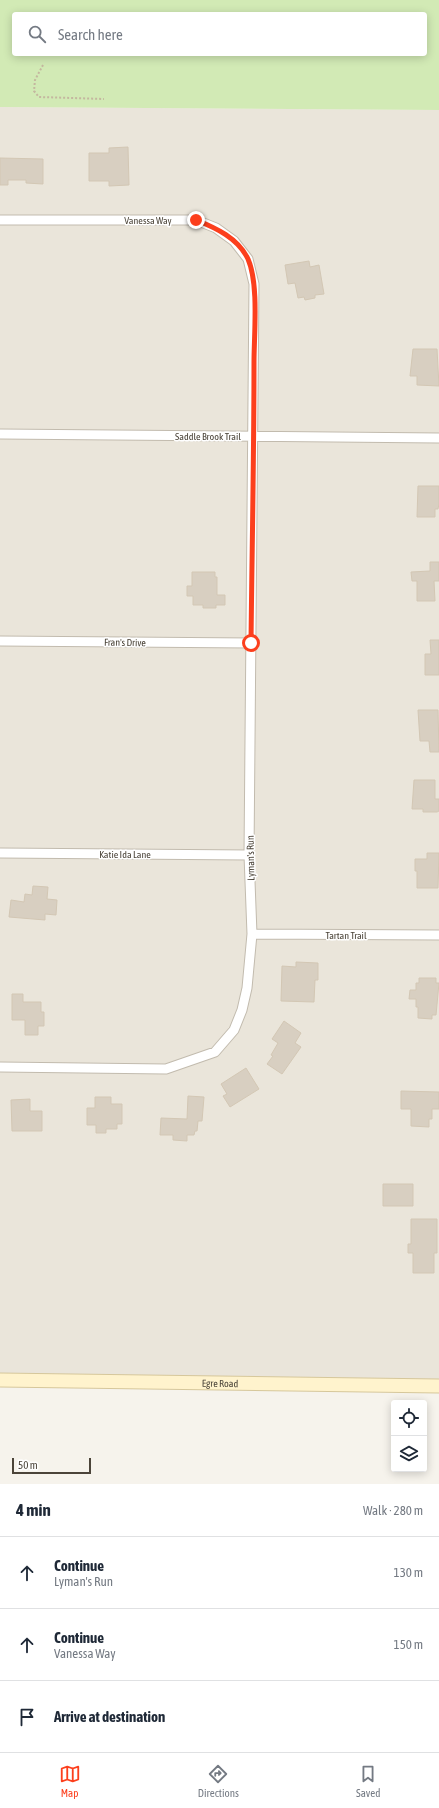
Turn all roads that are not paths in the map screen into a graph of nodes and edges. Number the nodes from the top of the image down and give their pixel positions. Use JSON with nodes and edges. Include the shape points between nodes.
{"nodes":[{"id":1,"x":0,"y":220,"type":"edge"},
{"id":2,"x":0,"y":434,"type":"edge"},
{"id":3,"x":254,"y":436,"type":"junction"},
{"id":4,"x":439,"y":438,"type":"edge"},
{"id":5,"x":0,"y":641,"type":"edge"},
{"id":6,"x":251,"y":643,"type":"junction"},
{"id":7,"x":0,"y":853,"type":"edge"},
{"id":8,"x":249,"y":855,"type":"junction"},
{"id":9,"x":252,"y":934,"type":"junction"},
{"id":10,"x":439,"y":935,"type":"edge"},
{"id":11,"x":0,"y":1067,"type":"edge"},
{"id":12,"x":0,"y":1380,"type":"edge"},
{"id":13,"x":439,"y":1386,"type":"edge"}],
"edges":[{"from":1,"to":3,"type":"street","name":"Vanessa Way","via":[[196,220],[216,228],[234,241],[248,259],[254,284]]},
{"from":2,"to":3,"type":"street","name":"Saddle Brook Trail"},
{"from":3,"to":4,"type":"street","name":"Saddle Brook Trail"},
{"from":3,"to":6,"type":"street","name":"Lyman's Run"},
{"from":5,"to":6,"type":"street","name":"Fran's Drive"},
{"from":6,"to":8,"type":"street","name":"Lyman's Run"},
{"from":7,"to":8,"type":"street","name":"Katie Ida Lane"},
{"from":8,"to":9,"type":"street","name":"Lyman's Run"},
{"from":9,"to":10,"type":"street","name":"Tartan Trail"},
{"from":9,"to":11,"type":"street","name":"Lyman's Run","via":[[247,988],[242,1010],[234,1030],[215,1052],[166,1069]]},
{"from":12,"to":13,"type":"street","name":"Egre Road"}]}
